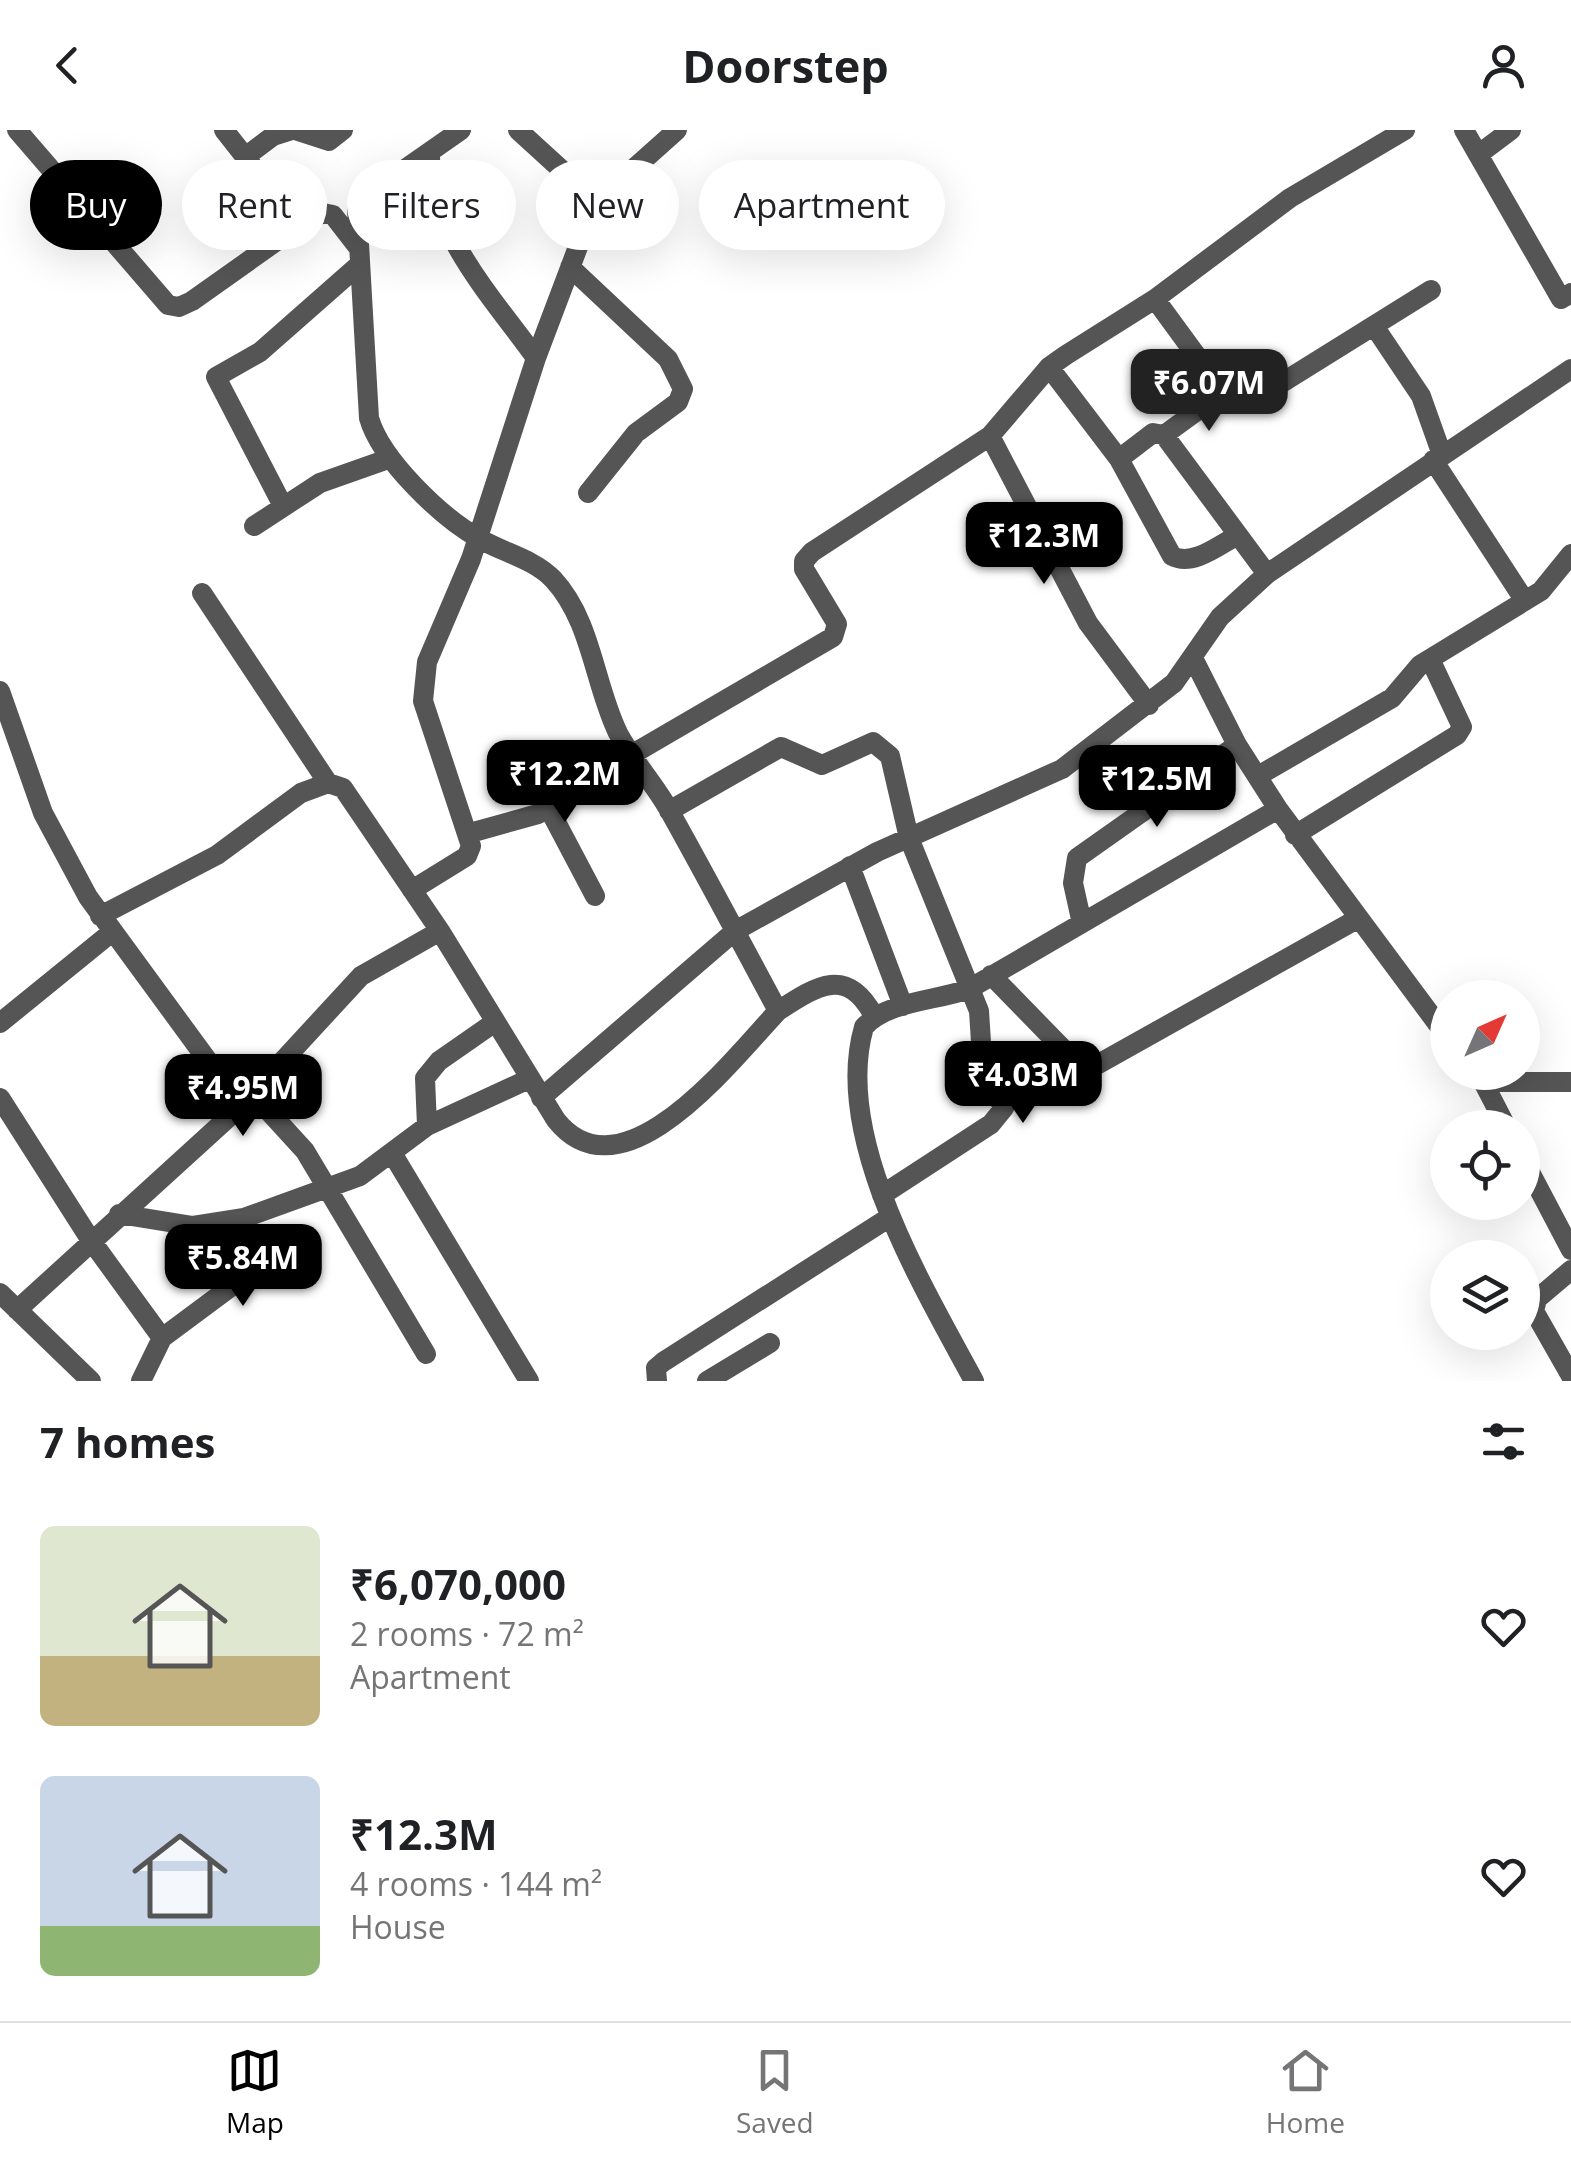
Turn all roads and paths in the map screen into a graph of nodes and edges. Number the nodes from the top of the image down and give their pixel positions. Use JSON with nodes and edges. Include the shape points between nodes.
{"nodes":[{"id":1,"x":17,"y":130,"type":"edge"},
{"id":2,"x":224,"y":130,"type":"edge"},
{"id":3,"x":294,"y":130,"type":"edge"},
{"id":4,"x":344,"y":130,"type":"edge"},
{"id":5,"x":461,"y":130,"type":"edge"},
{"id":6,"x":518,"y":130,"type":"edge"},
{"id":7,"x":677,"y":130,"type":"edge"},
{"id":8,"x":1406,"y":130,"type":"edge"},
{"id":9,"x":1464,"y":130,"type":"edge"},
{"id":10,"x":1511,"y":130,"type":"edge"},
{"id":11,"x":430,"y":152,"type":"junction"},
{"id":12,"x":1478,"y":154,"type":"junction"},
{"id":13,"x":245,"y":157,"type":"junction"},
{"id":14,"x":248,"y":160,"type":"edge"},
{"id":15,"x":551,"y":160,"type":"edge"},
{"id":16,"x":645,"y":160,"type":"edge"},
{"id":17,"x":327,"y":214,"type":"edge"},
{"id":18,"x":264,"y":250,"type":"edge"},
{"id":19,"x":578,"y":250,"type":"edge"},
{"id":20,"x":359,"y":256,"type":"junction"},
{"id":21,"x":570,"y":267,"type":"junction"},
{"id":22,"x":1431,"y":290,"type":"dead end"},
{"id":23,"x":1155,"y":299,"type":"junction"},
{"id":24,"x":1568,"y":302,"type":"edge"},
{"id":25,"x":1374,"y":326,"type":"junction"},
{"id":26,"x":536,"y":358,"type":"junction"},
{"id":27,"x":1049,"y":368,"type":"junction"},
{"id":28,"x":1571,"y":369,"type":"edge"},
{"id":29,"x":1223,"y":392,"type":"junction"},
{"id":30,"x":1164,"y":435,"type":"junction"},
{"id":31,"x":990,"y":436,"type":"junction"},
{"id":32,"x":1438,"y":457,"type":"junction"},
{"id":33,"x":388,"y":459,"type":"junction"},
{"id":34,"x":1119,"y":459,"type":"junction"},
{"id":35,"x":588,"y":494,"type":"dead end"},
{"id":36,"x":284,"y":506,"type":"junction"},
{"id":37,"x":254,"y":526,"type":"dead end"},
{"id":38,"x":1238,"y":535,"type":"junction"},
{"id":39,"x":477,"y":538,"type":"junction"},
{"id":40,"x":1571,"y":554,"type":"edge"},
{"id":41,"x":1267,"y":574,"type":"junction"},
{"id":42,"x":202,"y":593,"type":"dead end"},
{"id":43,"x":1525,"y":601,"type":"junction"},
{"id":44,"x":1192,"y":658,"type":"junction"},
{"id":45,"x":1430,"y":659,"type":"junction"},
{"id":46,"x":0,"y":690,"type":"edge"},
{"id":47,"x":1149,"y":704,"type":"junction"},
{"id":48,"x":1238,"y":745,"type":"junction"},
{"id":49,"x":20,"y":750,"type":"junction"},
{"id":50,"x":628,"y":751,"type":"junction"},
{"id":51,"x":0,"y":760,"type":"edge"},
{"id":52,"x":1258,"y":776,"type":"junction"},
{"id":53,"x":328,"y":783,"type":"junction"},
{"id":54,"x":548,"y":807,"type":"junction"},
{"id":55,"x":1278,"y":809,"type":"junction"},
{"id":56,"x":670,"y":811,"type":"junction"},
{"id":57,"x":470,"y":833,"type":"junction"},
{"id":58,"x":1295,"y":834,"type":"junction"},
{"id":59,"x":909,"y":838,"type":"junction"},
{"id":60,"x":850,"y":866,"type":"junction"},
{"id":61,"x":412,"y":890,"type":"junction"},
{"id":62,"x":595,"y":896,"type":"dead end"},
{"id":63,"x":1360,"y":918,"type":"junction"},
{"id":64,"x":1081,"y":919,"type":"junction"},
{"id":65,"x":106,"y":924,"type":"junction"},
{"id":66,"x":440,"y":931,"type":"junction"},
{"id":67,"x":735,"y":932,"type":"junction"},
{"id":68,"x":991,"y":976,"type":"junction"},
{"id":69,"x":969,"y":989,"type":"junction"},
{"id":70,"x":903,"y":1006,"type":"junction"},
{"id":71,"x":778,"y":1011,"type":"junction"},
{"id":72,"x":1430,"y":1013,"type":"edge"},
{"id":73,"x":874,"y":1016,"type":"junction"},
{"id":74,"x":495,"y":1022,"type":"junction"},
{"id":75,"x":0,"y":1023,"type":"edge"},
{"id":76,"x":529,"y":1079,"type":"junction"},
{"id":77,"x":1540,"y":1082,"type":"edge"},
{"id":78,"x":1571,"y":1082,"type":"edge"},
{"id":79,"x":0,"y":1098,"type":"edge"},
{"id":80,"x":542,"y":1098,"type":"junction"},
{"id":81,"x":247,"y":1100,"type":"junction"},
{"id":82,"x":427,"y":1126,"type":"junction"},
{"id":83,"x":392,"y":1153,"type":"junction"},
{"id":84,"x":326,"y":1191,"type":"junction"},
{"id":85,"x":1540,"y":1191,"type":"edge"},
{"id":86,"x":882,"y":1195,"type":"junction"},
{"id":87,"x":118,"y":1214,"type":"junction"},
{"id":88,"x":890,"y":1216,"type":"junction"},
{"id":89,"x":207,"y":1225,"type":"junction"},
{"id":90,"x":90,"y":1239,"type":"junction"},
{"id":91,"x":1571,"y":1250,"type":"edge"},
{"id":92,"x":1571,"y":1270,"type":"edge"},
{"id":93,"x":0,"y":1294,"type":"edge"},
{"id":94,"x":17,"y":1310,"type":"junction"},
{"id":95,"x":162,"y":1338,"type":"junction"},
{"id":96,"x":770,"y":1343,"type":"dead end"},
{"id":97,"x":426,"y":1354,"type":"dead end"},
{"id":98,"x":1571,"y":1376,"type":"edge"},
{"id":99,"x":91,"y":1381,"type":"edge"},
{"id":100,"x":141,"y":1381,"type":"edge"},
{"id":101,"x":528,"y":1381,"type":"edge"},
{"id":102,"x":657,"y":1381,"type":"edge"},
{"id":103,"x":707,"y":1381,"type":"edge"},
{"id":104,"x":974,"y":1381,"type":"edge"}],
"edges":[{"from":1,"to":18,"type":"street","via":[[168,305],[192,301]]},
{"from":2,"to":13,"type":"street"},
{"from":3,"to":4,"type":"street","via":[[328,141]]},
{"from":3,"to":13,"type":"street"},
{"from":5,"to":11,"type":"street"},
{"from":6,"to":15,"type":"street"},
{"from":7,"to":16,"type":"street"},
{"from":8,"to":23,"type":"street","via":[[1290,198]]},
{"from":9,"to":12,"type":"street"},
{"from":10,"to":12,"type":"street"},
{"from":11,"to":20,"type":"street","via":[[357,208]]},
{"from":11,"to":26,"type":"street","via":[[434,198],[446,224]]},
{"from":12,"to":24,"type":"street"},
{"from":13,"to":14,"type":"street"},
{"from":17,"to":20,"type":"street"},
{"from":19,"to":21,"type":"street"},
{"from":20,"to":33,"type":"street","via":[[368,418]]},
{"from":20,"to":36,"type":"street","via":[[260,352],[216,377]]},
{"from":21,"to":26,"type":"street"},
{"from":21,"to":35,"type":"street","via":[[668,360],[683,388],[678,402],[636,433]]},
{"from":22,"to":25,"type":"street"},
{"from":23,"to":27,"type":"street"},
{"from":23,"to":29,"type":"street"},
{"from":25,"to":29,"type":"street","via":[[1251,402],[1236,402]]},
{"from":25,"to":32,"type":"street","via":[[1420,396]]},
{"from":26,"to":39,"type":"street"},
{"from":27,"to":31,"type":"street"},
{"from":27,"to":34,"type":"street"},
{"from":28,"to":32,"type":"street"},
{"from":29,"to":30,"type":"street"},
{"from":30,"to":34,"type":"street","via":[[1153,433]]},
{"from":30,"to":38,"type":"street"},
{"from":31,"to":47,"type":"street","via":[[1088,622]]},
{"from":31,"to":50,"type":"street","via":[[804,561],[837,624],[833,637]]},
{"from":32,"to":41,"type":"street"},
{"from":32,"to":43,"type":"street"},
{"from":33,"to":36,"type":"street","via":[[320,484]]},
{"from":33,"to":39,"type":"street"},
{"from":34,"to":38,"type":"street","via":[[1172,556],[1192,560]]},
{"from":36,"to":37,"type":"street"},
{"from":38,"to":41,"type":"street"},
{"from":39,"to":50,"type":"street","via":[[530,562],[566,597]]},
{"from":39,"to":57,"type":"street","via":[[422,682],[428,720]]},
{"from":40,"to":43,"type":"street"},
{"from":41,"to":44,"type":"street","via":[[1220,617]]},
{"from":42,"to":53,"type":"street"},
{"from":43,"to":45,"type":"street"},
{"from":44,"to":47,"type":"street"},
{"from":44,"to":48,"type":"street"},
{"from":45,"to":52,"type":"street","via":[[1408,674],[1392,698]]},
{"from":45,"to":58,"type":"street","via":[[1458,713],[1457,735]]},
{"from":46,"to":49,"type":"street"},
{"from":47,"to":59,"type":"street","via":[[1062,769]]},
{"from":48,"to":52,"type":"street"},
{"from":48,"to":64,"type":"street","via":[[1078,858],[1073,883]]},
{"from":49,"to":51,"type":"street"},
{"from":49,"to":65,"type":"street","via":[[43,813]]},
{"from":50,"to":54,"type":"street","via":[[561,787]]},
{"from":50,"to":56,"type":"street"},
{"from":52,"to":55,"type":"street"},
{"from":53,"to":61,"type":"street","via":[[342,788]]},
{"from":53,"to":65,"type":"street","via":[[301,793]]},
{"from":54,"to":57,"type":"street","via":[[526,820]]},
{"from":54,"to":62,"type":"street"},
{"from":55,"to":58,"type":"street"},
{"from":55,"to":64,"type":"street"},
{"from":56,"to":59,"type":"street","via":[[781,747],[822,765],[873,742],[890,756]]},
{"from":56,"to":67,"type":"street"},
{"from":57,"to":61,"type":"street","via":[[467,856]]},
{"from":58,"to":63,"type":"street"},
{"from":59,"to":60,"type":"street"},
{"from":59,"to":69,"type":"street"},
{"from":60,"to":67,"type":"street"},
{"from":60,"to":70,"type":"street"},
{"from":61,"to":66,"type":"street"},
{"from":63,"to":68,"type":"street","via":[[1093,1067],[1070,1056]]},
{"from":63,"to":72,"type":"street"},
{"from":64,"to":68,"type":"street"},
{"from":65,"to":75,"type":"street"},
{"from":65,"to":81,"type":"street"},
{"from":66,"to":74,"type":"street"},
{"from":66,"to":81,"type":"street","via":[[361,976]]},
{"from":67,"to":71,"type":"street"},
{"from":67,"to":80,"type":"street"},
{"from":68,"to":69,"type":"street"},
{"from":69,"to":70,"type":"street"},
{"from":69,"to":86,"type":"street","via":[[982,1024],[980,1062],[1004,1108],[991,1124]]},
{"from":70,"to":73,"type":"street"},
{"from":71,"to":73,"type":"street","via":[[841,984],[861,992]]},
{"from":71,"to":80,"type":"street","via":[[694,1103],[621,1141],[582,1142]]},
{"from":73,"to":86,"type":"street","via":[[864,1027],[856,1069]]},
{"from":74,"to":76,"type":"street"},
{"from":74,"to":82,"type":"street","via":[[425,1078]]},
{"from":76,"to":80,"type":"street"},
{"from":76,"to":82,"type":"street"},
{"from":77,"to":78,"type":"street"},
{"from":79,"to":90,"type":"street"},
{"from":81,"to":84,"type":"street","via":[[294,1137]]},
{"from":81,"to":87,"type":"street"},
{"from":82,"to":83,"type":"street"},
{"from":83,"to":84,"type":"street"},
{"from":83,"to":101,"type":"street"},
{"from":84,"to":89,"type":"street"},
{"from":84,"to":97,"type":"street"},
{"from":85,"to":91,"type":"street"},
{"from":86,"to":88,"type":"street"},
{"from":87,"to":89,"type":"street"},
{"from":87,"to":90,"type":"street"},
{"from":88,"to":102,"type":"street","via":[[663,1362]]},
{"from":88,"to":104,"type":"street"},
{"from":89,"to":95,"type":"street","via":[[238,1276]]},
{"from":90,"to":94,"type":"street"},
{"from":90,"to":95,"type":"street"},
{"from":92,"to":98,"type":"street","via":[[1538,1298],[1534,1311]]},
{"from":93,"to":94,"type":"street"},
{"from":94,"to":99,"type":"street"},
{"from":95,"to":100,"type":"street"},
{"from":96,"to":103,"type":"street"}]}
